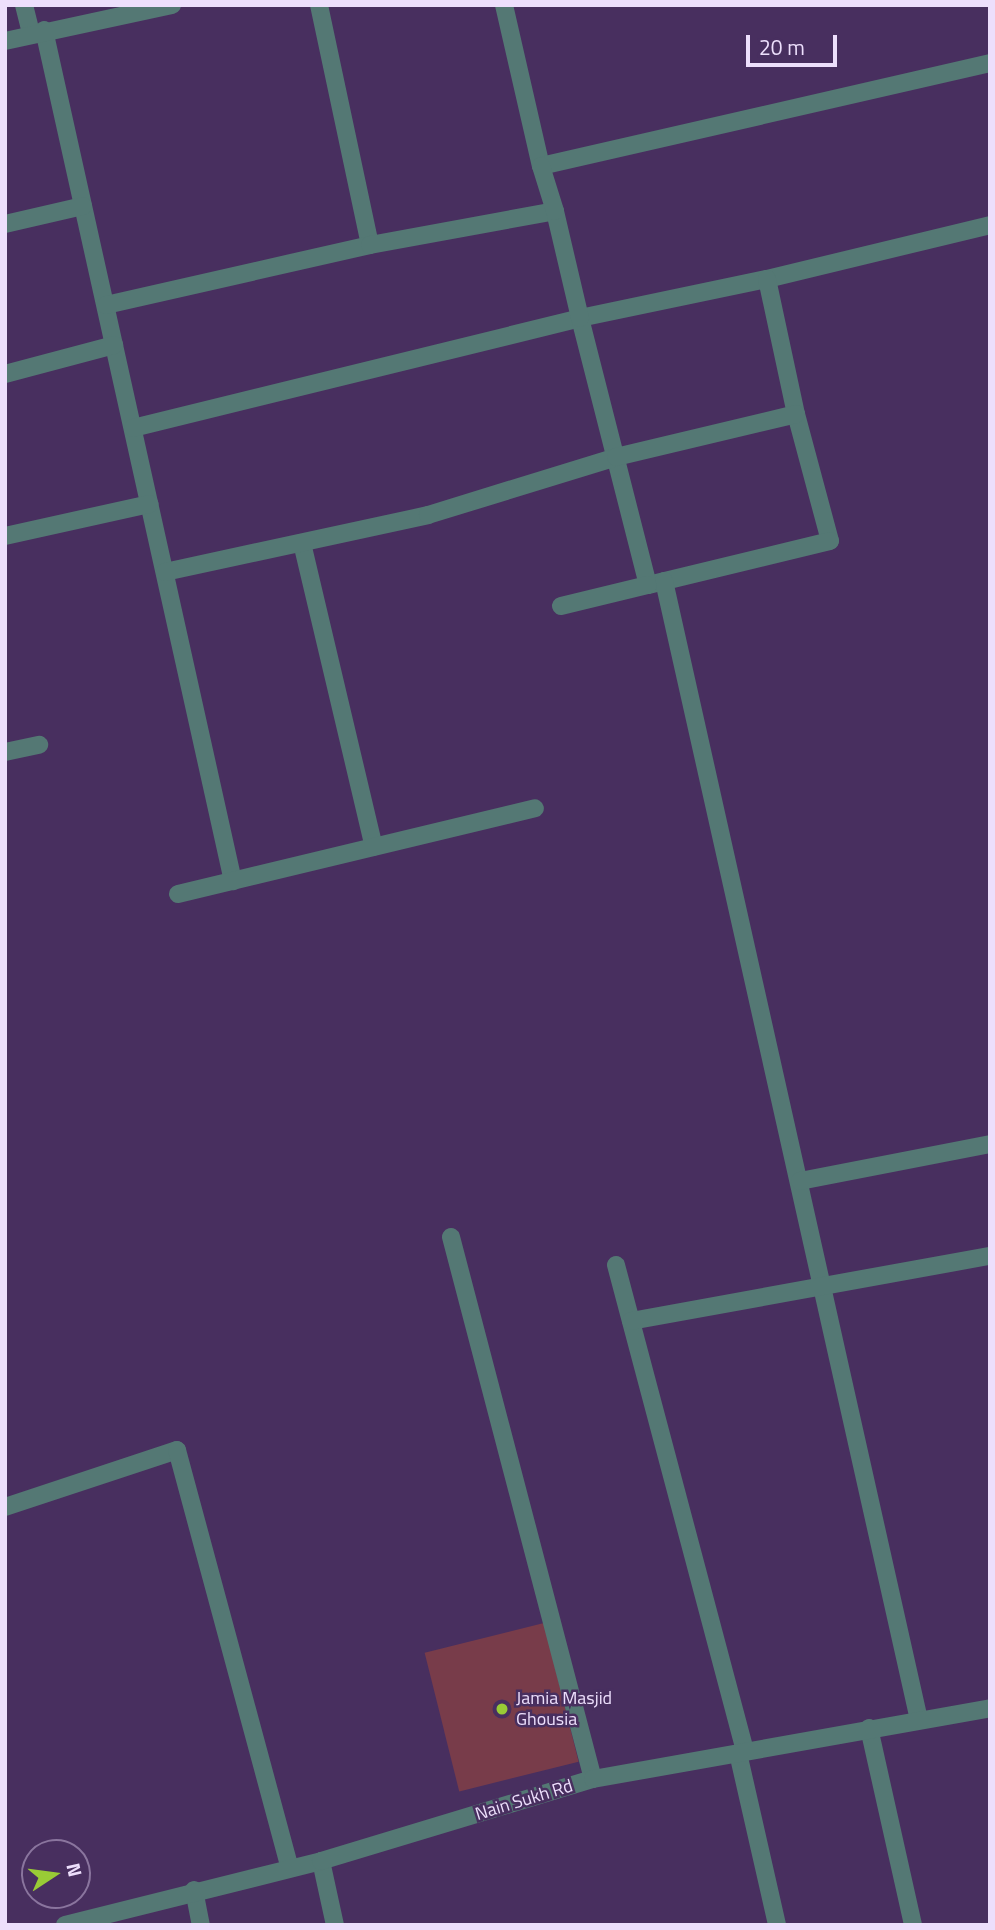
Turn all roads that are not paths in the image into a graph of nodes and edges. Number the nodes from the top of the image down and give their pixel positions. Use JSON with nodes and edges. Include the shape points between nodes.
{"nodes":[{"id":1,"x":24,"y":5,"type":"edge"},
{"id":2,"x":172,"y":5,"type":"edge"},
{"id":3,"x":319,"y":5,"type":"edge"},
{"id":4,"x":504,"y":5,"type":"edge"},
{"id":5,"x":38,"y":32,"type":"junction"},
{"id":6,"x":5,"y":41,"type":"edge"},
{"id":7,"x":990,"y":63,"type":"edge"},
{"id":8,"x":541,"y":166,"type":"junction"},
{"id":9,"x":83,"y":206,"type":"junction"},
{"id":10,"x":555,"y":211,"type":"junction"},
{"id":11,"x":5,"y":224,"type":"edge"},
{"id":12,"x":990,"y":225,"type":"edge"},
{"id":13,"x":370,"y":245,"type":"junction"},
{"id":14,"x":767,"y":279,"type":"junction"},
{"id":15,"x":106,"y":305,"type":"junction"},
{"id":16,"x":580,"y":318,"type":"junction"},
{"id":17,"x":114,"y":345,"type":"junction"},
{"id":18,"x":5,"y":374,"type":"edge"},
{"id":19,"x":796,"y":414,"type":"junction"},
{"id":20,"x":133,"y":428,"type":"junction"},
{"id":21,"x":616,"y":457,"type":"junction"},
{"id":22,"x":149,"y":504,"type":"junction"},
{"id":23,"x":5,"y":536,"type":"edge"},
{"id":24,"x":302,"y":543,"type":"junction"},
{"id":25,"x":165,"y":572,"type":"junction"},
{"id":26,"x":656,"y":583,"type":"junction"},
{"id":27,"x":561,"y":606,"type":"dead end"},
{"id":28,"x":39,"y":744,"type":"dead end"},
{"id":29,"x":5,"y":752,"type":"edge"},
{"id":30,"x":536,"y":808,"type":"dead end"},
{"id":31,"x":374,"y":847,"type":"junction"},
{"id":32,"x":233,"y":881,"type":"junction"},
{"id":33,"x":178,"y":894,"type":"dead end"},
{"id":34,"x":990,"y":1143,"type":"edge"},
{"id":35,"x":800,"y":1181,"type":"junction"},
{"id":36,"x":451,"y":1237,"type":"dead end"},
{"id":37,"x":990,"y":1256,"type":"edge"},
{"id":38,"x":616,"y":1265,"type":"dead end"},
{"id":39,"x":823,"y":1287,"type":"junction"},
{"id":40,"x":631,"y":1321,"type":"junction"},
{"id":41,"x":5,"y":1507,"type":"edge"},
{"id":42,"x":990,"y":1708,"type":"edge"},
{"id":43,"x":919,"y":1720,"type":"junction"},
{"id":44,"x":869,"y":1728,"type":"junction"},
{"id":45,"x":742,"y":1752,"type":"junction"},
{"id":46,"x":593,"y":1779,"type":"junction"},
{"id":47,"x":321,"y":1861,"type":"junction"},
{"id":48,"x":290,"y":1868,"type":"junction"},
{"id":49,"x":194,"y":1890,"type":"junction"},
{"id":50,"x":65,"y":1925,"type":"edge"},
{"id":51,"x":201,"y":1925,"type":"edge"},
{"id":52,"x":335,"y":1925,"type":"edge"},
{"id":53,"x":776,"y":1925,"type":"edge"},
{"id":54,"x":913,"y":1925,"type":"edge"}],
"edges":[{"from":1,"to":5,"type":"street"},
{"from":2,"to":5,"type":"street"},
{"from":3,"to":13,"type":"street"},
{"from":4,"to":8,"type":"street"},
{"from":5,"to":6,"type":"street"},
{"from":5,"to":9,"type":"street"},
{"from":7,"to":8,"type":"street"},
{"from":8,"to":10,"type":"street"},
{"from":9,"to":11,"type":"street"},
{"from":9,"to":15,"type":"street"},
{"from":10,"to":13,"type":"street"},
{"from":10,"to":16,"type":"street"},
{"from":12,"to":14,"type":"street"},
{"from":13,"to":15,"type":"street"},
{"from":14,"to":16,"type":"street"},
{"from":14,"to":19,"type":"street"},
{"from":15,"to":17,"type":"street"},
{"from":16,"to":20,"type":"street"},
{"from":16,"to":21,"type":"street"},
{"from":17,"to":18,"type":"street"},
{"from":17,"to":20,"type":"street"},
{"from":19,"to":21,"type":"street"},
{"from":19,"to":26,"type":"street","via":[[830,541]]},
{"from":20,"to":22,"type":"street"},
{"from":21,"to":24,"type":"street","via":[[428,515]]},
{"from":21,"to":26,"type":"street"},
{"from":22,"to":23,"type":"street"},
{"from":22,"to":25,"type":"street"},
{"from":24,"to":25,"type":"street"},
{"from":24,"to":31,"type":"street"},
{"from":25,"to":32,"type":"street"},
{"from":26,"to":27,"type":"street"},
{"from":26,"to":35,"type":"street"},
{"from":28,"to":29,"type":"street"},
{"from":30,"to":31,"type":"street"},
{"from":31,"to":32,"type":"street"},
{"from":32,"to":33,"type":"street"},
{"from":34,"to":35,"type":"street"},
{"from":35,"to":39,"type":"street"},
{"from":36,"to":46,"type":"street"},
{"from":37,"to":39,"type":"street"},
{"from":38,"to":40,"type":"street"},
{"from":39,"to":40,"type":"street"},
{"from":39,"to":43,"type":"street"},
{"from":40,"to":45,"type":"street"},
{"from":41,"to":48,"type":"street","via":[[177,1450]]},
{"from":42,"to":43,"type":"street","name":"Nain Sukh Rd"},
{"from":43,"to":44,"type":"street","name":"Nain Sukh Rd"},
{"from":44,"to":45,"type":"street","name":"Nain Sukh Rd"},
{"from":44,"to":54,"type":"street"},
{"from":45,"to":46,"type":"street","name":"Nain Sukh Rd"},
{"from":45,"to":53,"type":"street"},
{"from":46,"to":47,"type":"street","name":"Nain Sukh Rd"},
{"from":47,"to":48,"type":"street","name":"Nain Sukh Rd"},
{"from":47,"to":52,"type":"street"},
{"from":48,"to":49,"type":"street","name":"Nain Sukh Rd"},
{"from":49,"to":50,"type":"street","name":"Nain Sukh Rd"},
{"from":49,"to":51,"type":"street"}]}
